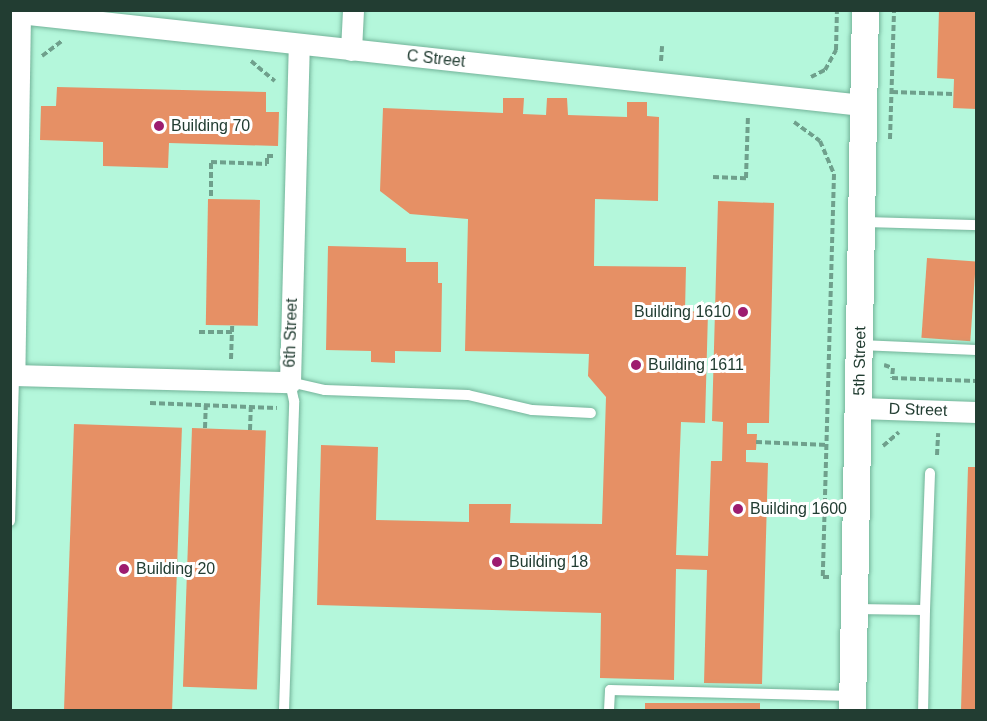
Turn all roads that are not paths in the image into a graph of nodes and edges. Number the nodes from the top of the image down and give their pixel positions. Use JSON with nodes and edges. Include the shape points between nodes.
{"nodes":[{"id":1,"x":352,"y":10,"type":"edge"},
{"id":2,"x":864,"y":10,"type":"edge"},
{"id":3,"x":15,"y":12,"type":"edge"},
{"id":4,"x":299,"y":45,"type":"junction"},
{"id":5,"x":351,"y":50,"type":"junction"},
{"id":6,"x":862,"y":105,"type":"junction"},
{"id":7,"x":861,"y":222,"type":"junction"},
{"id":8,"x":976,"y":225,"type":"edge"},
{"id":9,"x":860,"y":345,"type":"junction"},
{"id":10,"x":976,"y":350,"type":"edge"},
{"id":11,"x":14,"y":375,"type":"junction"},
{"id":12,"x":290,"y":382,"type":"junction"},
{"id":13,"x":859,"y":408,"type":"junction"},
{"id":14,"x":976,"y":412,"type":"edge"},
{"id":15,"x":591,"y":413,"type":"dead end"},
{"id":16,"x":930,"y":473,"type":"dead end"},
{"id":17,"x":10,"y":521,"type":"edge"},
{"id":18,"x":854,"y":609,"type":"junction"},
{"id":19,"x":926,"y":610,"type":"junction"},
{"id":20,"x":852,"y":703,"type":"edge"},
{"id":21,"x":284,"y":711,"type":"edge"},
{"id":22,"x":609,"y":711,"type":"edge"},
{"id":23,"x":923,"y":711,"type":"edge"}],
"edges":[{"from":1,"to":5,"type":"street"},
{"from":2,"to":6,"type":"street","name":"5th Street"},
{"from":3,"to":4,"type":"street","name":"C Street"},
{"from":3,"to":11,"type":"street"},
{"from":4,"to":5,"type":"street","name":"C Street"},
{"from":4,"to":12,"type":"street","name":"6th Street"},
{"from":5,"to":6,"type":"street","name":"C Street"},
{"from":6,"to":7,"type":"street","name":"5th Street"},
{"from":7,"to":8,"type":"lane"},
{"from":7,"to":9,"type":"street","name":"5th Street"},
{"from":9,"to":10,"type":"lane"},
{"from":9,"to":13,"type":"street","name":"5th Street"},
{"from":11,"to":12,"type":"street","name":"6th Street"},
{"from":11,"to":17,"type":"lane"},
{"from":12,"to":15,"type":"lane","via":[[325,390],[468,395],[532,410]]},
{"from":12,"to":21,"type":"lane","via":[[294,401]]},
{"from":13,"to":14,"type":"street","name":"D Street"},
{"from":13,"to":18,"type":"street","name":"5th Street","via":[[874,448]]},
{"from":16,"to":19,"type":"lane"},
{"from":18,"to":19,"type":"lane"},
{"from":18,"to":20,"type":"street","name":"5th Street"},
{"from":19,"to":23,"type":"lane"},
{"from":20,"to":22,"type":"lane","via":[[610,690]]}]}
